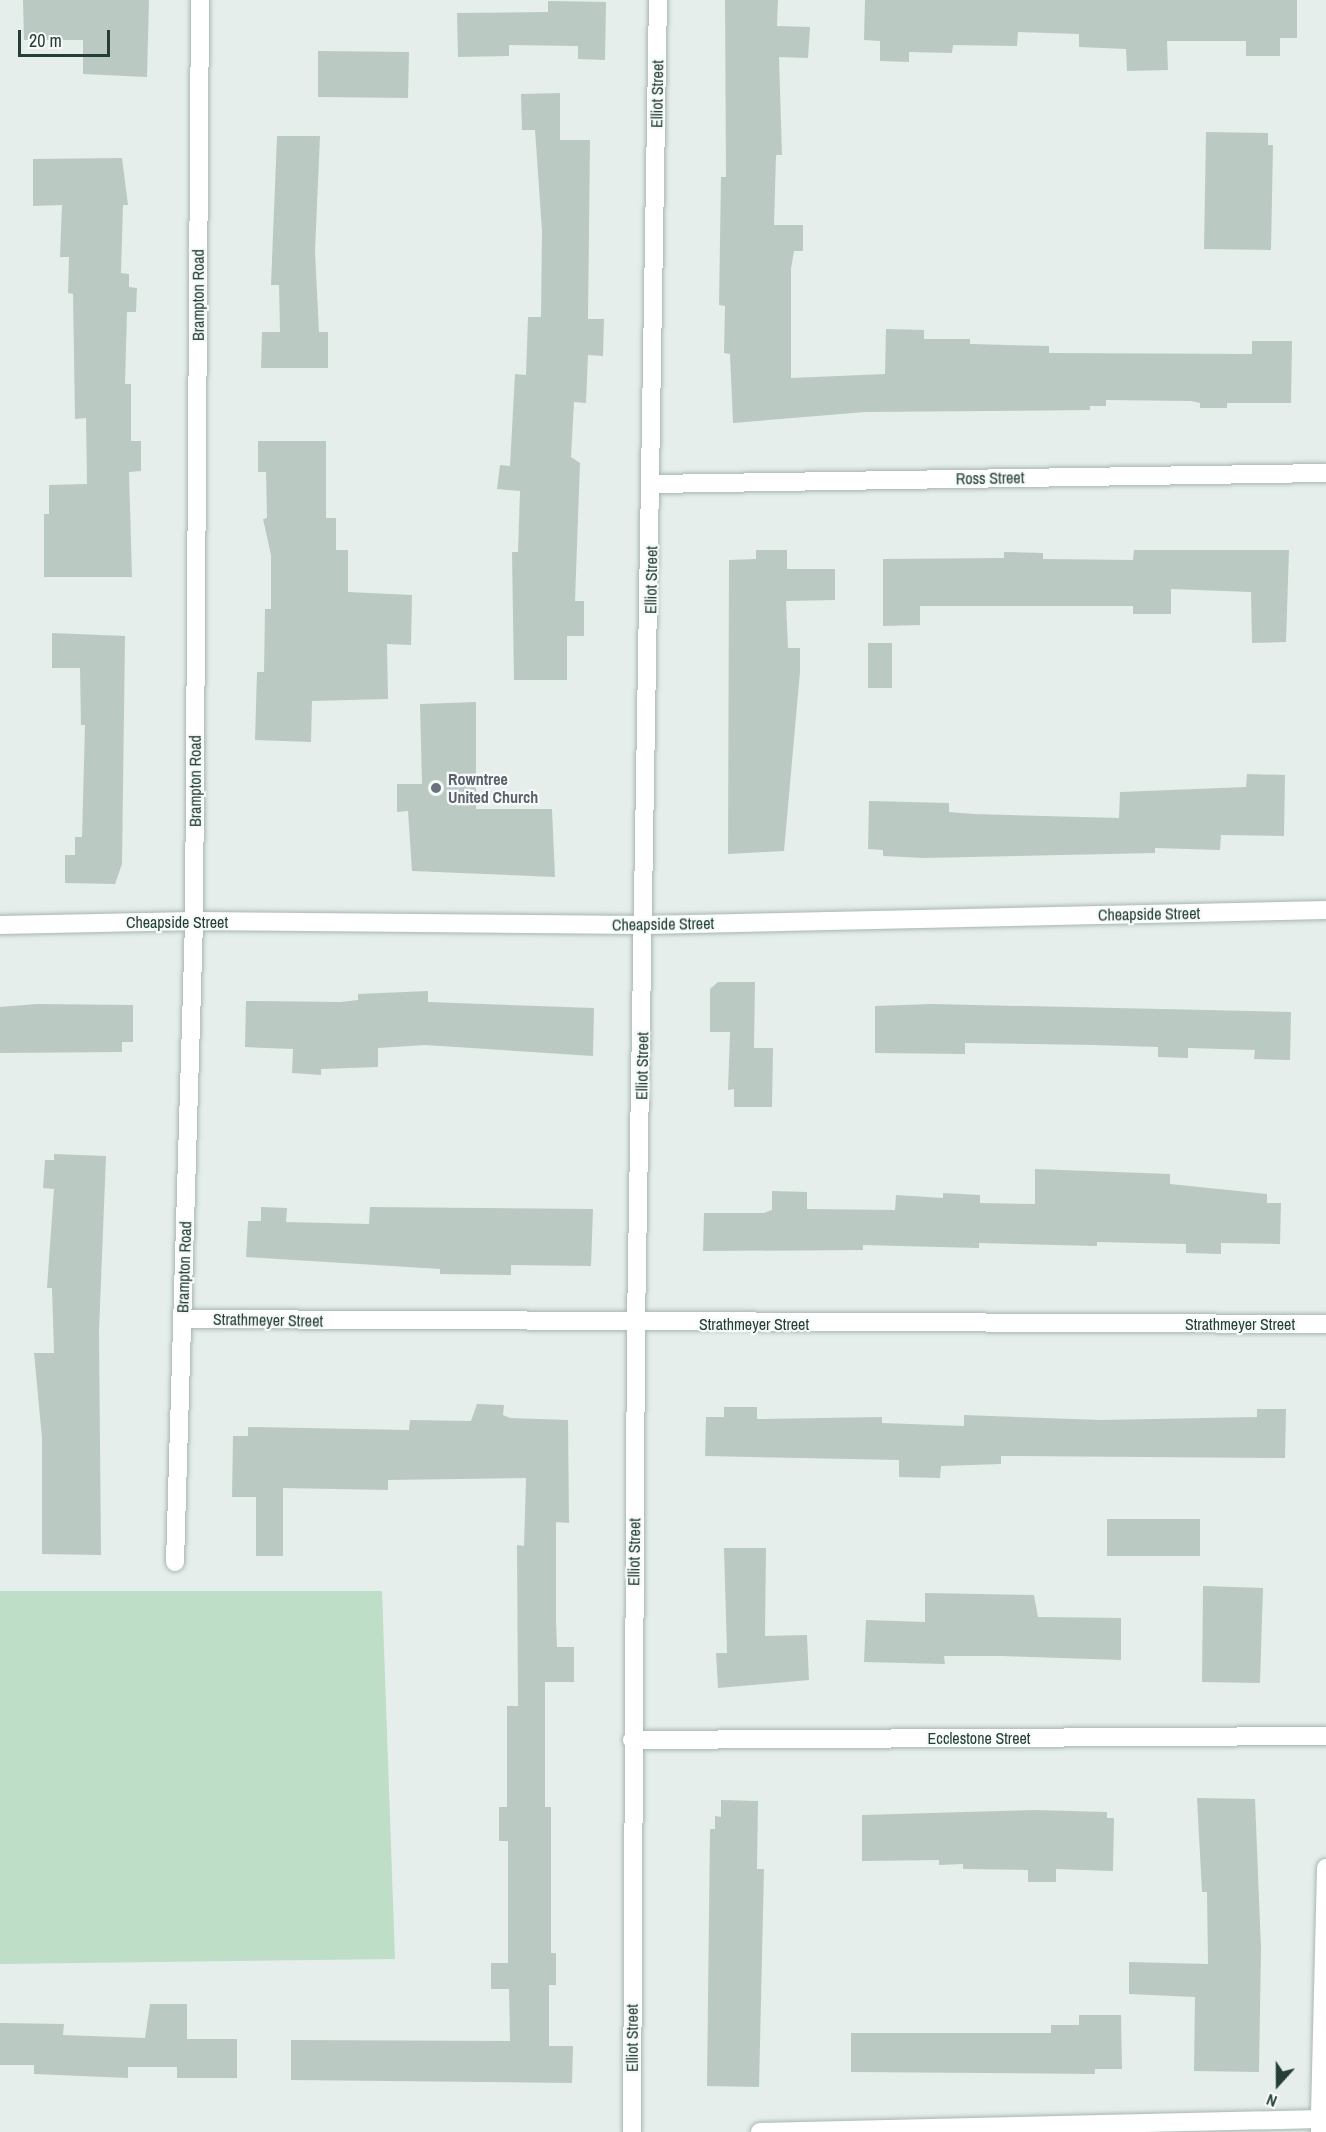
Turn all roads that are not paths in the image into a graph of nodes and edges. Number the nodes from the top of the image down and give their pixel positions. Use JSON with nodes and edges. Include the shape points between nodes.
{"nodes":[{"id":1,"x":200,"y":0,"type":"edge"},
{"id":2,"x":658,"y":0,"type":"edge"},
{"id":3,"x":1326,"y":472,"type":"edge"},
{"id":4,"x":653,"y":484,"type":"junction"},
{"id":5,"x":1326,"y":910,"type":"edge"},
{"id":6,"x":194,"y":921,"type":"junction"},
{"id":7,"x":0,"y":925,"type":"edge"},
{"id":8,"x":645,"y":925,"type":"junction"},
{"id":9,"x":182,"y":1319,"type":"junction"},
{"id":10,"x":636,"y":1324,"type":"junction"},
{"id":11,"x":1326,"y":1324,"type":"edge"},
{"id":12,"x":175,"y":1562,"type":"dead end"},
{"id":13,"x":1326,"y":1736,"type":"edge"},
{"id":14,"x":632,"y":1740,"type":"junction"},
{"id":15,"x":1326,"y":1868,"type":"edge"},
{"id":16,"x":1322,"y":2124,"type":"edge"},
{"id":17,"x":632,"y":2132,"type":"edge"},
{"id":18,"x":760,"y":2132,"type":"edge"}],
"edges":[{"from":1,"to":6,"type":"street","name":"Brampton Road"},
{"from":2,"to":4,"type":"street","name":"Elliot Street"},
{"from":3,"to":4,"type":"street","name":"Ross Street"},
{"from":4,"to":8,"type":"street","name":"Elliot Street"},
{"from":5,"to":8,"type":"street","name":"Cheapside Street"},
{"from":6,"to":7,"type":"street","name":"Cheapside Street"},
{"from":6,"to":8,"type":"street","name":"Cheapside Street"},
{"from":6,"to":9,"type":"street","name":"Brampton Road"},
{"from":8,"to":10,"type":"street","name":"Elliot Street"},
{"from":9,"to":10,"type":"street","name":"Strathmeyer Street"},
{"from":9,"to":12,"type":"street","name":"Brampton Road"},
{"from":10,"to":11,"type":"street","name":"Strathmeyer Street"},
{"from":10,"to":14,"type":"street","name":"Elliot Street"},
{"from":13,"to":14,"type":"street","name":"Ecclestone Street"},
{"from":14,"to":17,"type":"street","name":"Elliot Street"},
{"from":15,"to":16,"type":"street"},
{"from":16,"to":18,"type":"street"}]}
